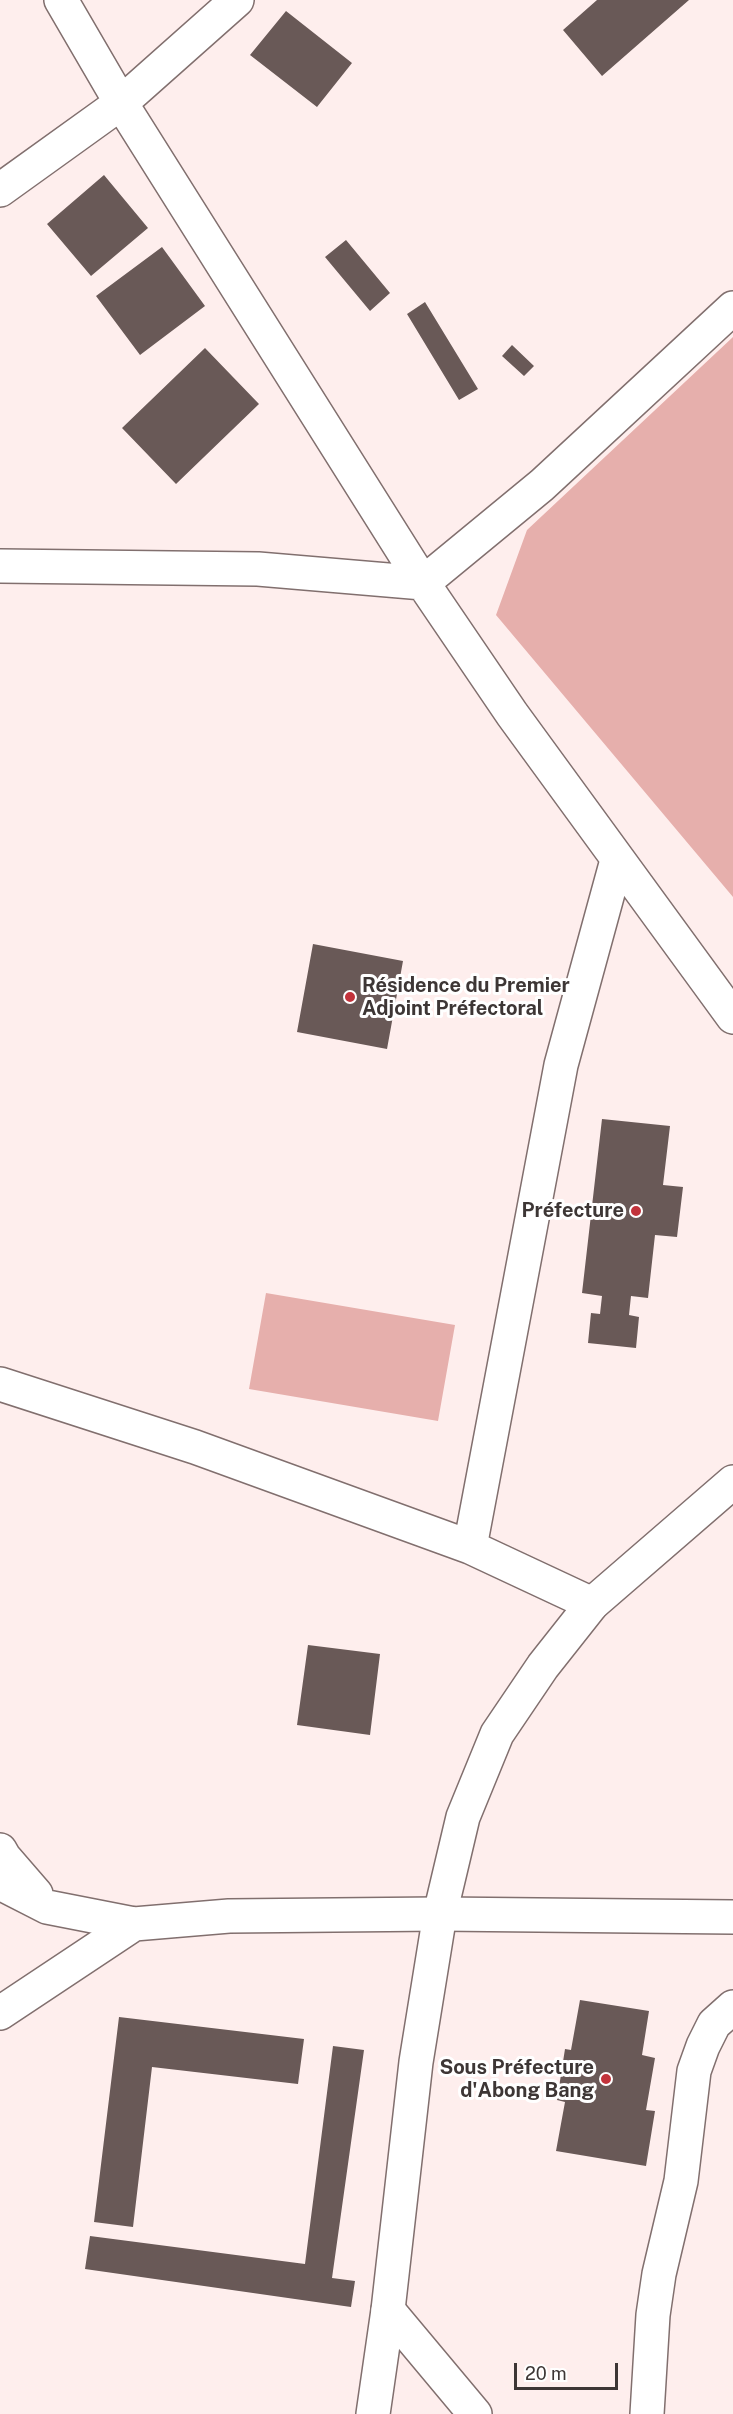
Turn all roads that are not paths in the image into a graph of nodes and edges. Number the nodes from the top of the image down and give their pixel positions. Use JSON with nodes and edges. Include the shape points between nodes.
{"nodes":[{"id":1,"x":61,"y":0,"type":"edge"},
{"id":2,"x":237,"y":0,"type":"edge"},
{"id":3,"x":122,"y":103,"type":"junction"},
{"id":4,"x":0,"y":190,"type":"edge"},
{"id":5,"x":733,"y":308,"type":"edge"},
{"id":6,"x":0,"y":566,"type":"edge"},
{"id":7,"x":423,"y":583,"type":"junction"},
{"id":8,"x":617,"y":860,"type":"junction"},
{"id":9,"x":733,"y":1017,"type":"edge"},
{"id":10,"x":0,"y":1384,"type":"edge"},
{"id":11,"x":733,"y":1482,"type":"edge"},
{"id":12,"x":470,"y":1547,"type":"junction"},
{"id":13,"x":592,"y":1604,"type":"junction"},
{"id":14,"x":0,"y":1850,"type":"edge"},
{"id":15,"x":0,"y":1883,"type":"edge"},
{"id":16,"x":47,"y":1907,"type":"junction"},
{"id":17,"x":440,"y":1914,"type":"junction"},
{"id":18,"x":733,"y":1917,"type":"edge"},
{"id":19,"x":135,"y":1924,"type":"junction"},
{"id":20,"x":733,"y":2007,"type":"edge"},
{"id":21,"x":0,"y":2013,"type":"edge"},
{"id":22,"x":388,"y":2310,"type":"junction"},
{"id":23,"x":373,"y":2414,"type":"edge"},
{"id":24,"x":475,"y":2414,"type":"edge"},
{"id":25,"x":647,"y":2414,"type":"edge"}],
"edges":[{"from":1,"to":3,"type":"main road"},
{"from":2,"to":3,"type":"main road"},
{"from":3,"to":4,"type":"main road"},
{"from":3,"to":7,"type":"main road"},
{"from":5,"to":7,"type":"main road","via":[[542,485]]},
{"from":6,"to":7,"type":"main road","via":[[258,569]]},
{"from":7,"to":8,"type":"main road"},
{"from":8,"to":9,"type":"main road"},
{"from":8,"to":12,"type":"main road","via":[[561,1065]]},
{"from":10,"to":12,"type":"main road","via":[[195,1447]]},
{"from":11,"to":13,"type":"main road"},
{"from":12,"to":13,"type":"main road"},
{"from":13,"to":17,"type":"main road","via":[[497,1734],[463,1817]]},
{"from":14,"to":16,"type":"main road"},
{"from":15,"to":16,"type":"main road"},
{"from":16,"to":19,"type":"main road"},
{"from":17,"to":18,"type":"main road"},
{"from":17,"to":19,"type":"main road","via":[[229,1916]]},
{"from":17,"to":22,"type":"main road","via":[[416,2062]]},
{"from":19,"to":21,"type":"main road"},
{"from":20,"to":25,"type":"main road","via":[[714,2024],[694,2071],[681,2181],[652,2315]]},
{"from":22,"to":23,"type":"main road"},
{"from":22,"to":24,"type":"main road"}]}
